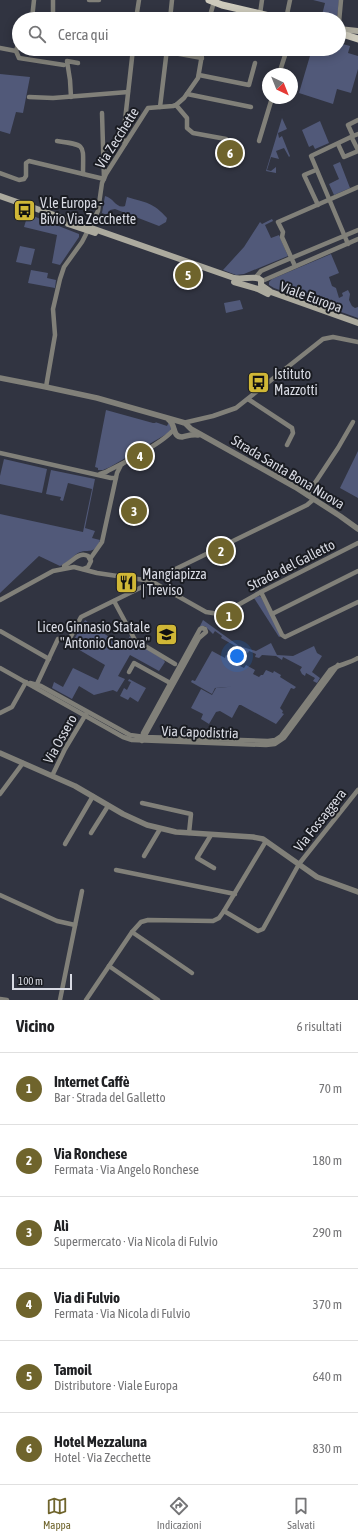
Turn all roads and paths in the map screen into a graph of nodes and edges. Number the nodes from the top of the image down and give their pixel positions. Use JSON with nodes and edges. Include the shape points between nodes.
{"nodes":[{"id":1,"x":34,"y":0,"type":"edge"},
{"id":2,"x":53,"y":0,"type":"edge"},
{"id":3,"x":90,"y":0,"type":"edge"},
{"id":4,"x":99,"y":0,"type":"edge"},
{"id":5,"x":139,"y":0,"type":"edge"},
{"id":6,"x":172,"y":0,"type":"edge"},
{"id":7,"x":262,"y":0,"type":"edge"},
{"id":8,"x":290,"y":0,"type":"edge"},
{"id":9,"x":341,"y":0,"type":"edge"},
{"id":10,"x":211,"y":1,"type":"edge"},
{"id":11,"x":231,"y":4,"type":"edge"},
{"id":12,"x":33,"y":12,"type":"edge"},
{"id":13,"x":53,"y":12,"type":"edge"},
{"id":14,"x":137,"y":12,"type":"edge"},
{"id":15,"x":171,"y":12,"type":"edge"},
{"id":16,"x":210,"y":12,"type":"edge"},
{"id":17,"x":254,"y":12,"type":"edge"},
{"id":18,"x":260,"y":12,"type":"edge"},
{"id":19,"x":287,"y":12,"type":"edge"},
{"id":20,"x":340,"y":12,"type":"edge"},
{"id":21,"x":346,"y":30,"type":"edge"},
{"id":22,"x":358,"y":31,"type":"edge"},
{"id":23,"x":346,"y":35,"type":"edge"},
{"id":24,"x":358,"y":39,"type":"edge"},
{"id":25,"x":0,"y":48,"type":"edge"},
{"id":26,"x":12,"y":50,"type":"edge"},
{"id":27,"x":18,"y":56,"type":"edge"},
{"id":28,"x":132,"y":56,"type":"edge"},
{"id":29,"x":166,"y":56,"type":"edge"},
{"id":30,"x":193,"y":56,"type":"edge"},
{"id":31,"x":285,"y":56,"type":"edge"},
{"id":32,"x":202,"y":58,"type":"joint"},
{"id":33,"x":78,"y":63,"type":"dead end"},
{"id":34,"x":255,"y":63,"type":"dead end"},
{"id":35,"x":64,"y":65,"type":"dead end"},
{"id":36,"x":281,"y":68,"type":"edge"},
{"id":37,"x":199,"y":75,"type":"junction"},
{"id":38,"x":128,"y":92,"type":"junction"},
{"id":39,"x":188,"y":94,"type":"junction"},
{"id":40,"x":29,"y":97,"type":"dead end"},
{"id":41,"x":71,"y":97,"type":"junction"},
{"id":42,"x":270,"y":104,"type":"edge"},
{"id":43,"x":176,"y":105,"type":"junction"},
{"id":44,"x":160,"y":107,"type":"junction"},
{"id":45,"x":251,"y":107,"type":"dead end"},
{"id":46,"x":102,"y":113,"type":"dead end"},
{"id":47,"x":358,"y":120,"type":"edge"},
{"id":48,"x":355,"y":136,"type":"edge"},
{"id":49,"x":57,"y":141,"type":"dead end"},
{"id":50,"x":259,"y":141,"type":"dead end"},
{"id":51,"x":125,"y":144,"type":"junction"},
{"id":52,"x":338,"y":144,"type":"junction"},
{"id":53,"x":240,"y":151,"type":"dead end"},
{"id":54,"x":358,"y":151,"type":"edge"},
{"id":55,"x":316,"y":170,"type":"junction"},
{"id":56,"x":0,"y":173,"type":"edge"},
{"id":57,"x":83,"y":174,"type":"junction"},
{"id":58,"x":104,"y":179,"type":"junction"},
{"id":59,"x":358,"y":187,"type":"edge"},
{"id":60,"x":0,"y":196,"type":"edge"},
{"id":61,"x":0,"y":200,"type":"edge"},
{"id":62,"x":329,"y":201,"type":"junction"},
{"id":63,"x":318,"y":205,"type":"junction"},
{"id":64,"x":89,"y":229,"type":"junction"},
{"id":65,"x":358,"y":230,"type":"edge"},
{"id":66,"x":344,"y":235,"type":"junction"},
{"id":67,"x":358,"y":239,"type":"edge"},
{"id":68,"x":348,"y":244,"type":"junction"},
{"id":69,"x":291,"y":258,"type":"junction"},
{"id":70,"x":295,"y":266,"type":"junction"},
{"id":71,"x":253,"y":278,"type":"junction"},
{"id":72,"x":258,"y":285,"type":"junction"},
{"id":73,"x":358,"y":323,"type":"edge"},
{"id":74,"x":358,"y":327,"type":"edge"},
{"id":75,"x":358,"y":342,"type":"edge"},
{"id":76,"x":0,"y":378,"type":"edge"},
{"id":77,"x":46,"y":387,"type":"junction"},
{"id":78,"x":248,"y":399,"type":"junction"},
{"id":79,"x":166,"y":418,"type":"junction"},
{"id":80,"x":352,"y":422,"type":"dead end"},
{"id":81,"x":184,"y":425,"type":"junction"},
{"id":82,"x":174,"y":428,"type":"junction"},
{"id":83,"x":182,"y":436,"type":"junction"},
{"id":84,"x":204,"y":436,"type":"junction"},
{"id":85,"x":160,"y":441,"type":"junction"},
{"id":86,"x":287,"y":444,"type":"dead end"},
{"id":87,"x":0,"y":453,"type":"edge"},
{"id":88,"x":127,"y":461,"type":"junction"},
{"id":89,"x":107,"y":475,"type":"junction"},
{"id":90,"x":116,"y":477,"type":"junction"},
{"id":91,"x":114,"y":484,"type":"junction"},
{"id":92,"x":307,"y":495,"type":"junction"},
{"id":93,"x":314,"y":499,"type":"junction"},
{"id":94,"x":358,"y":529,"type":"edge"},
{"id":95,"x":358,"y":543,"type":"edge"},
{"id":96,"x":97,"y":550,"type":"junction"},
{"id":97,"x":84,"y":554,"type":"junction"},
{"id":98,"x":76,"y":558,"type":"junction"},
{"id":99,"x":90,"y":561,"type":"junction"},
{"id":100,"x":81,"y":568,"type":"junction"},
{"id":101,"x":59,"y":569,"type":"junction"},
{"id":102,"x":358,"y":571,"type":"edge"},
{"id":103,"x":101,"y":573,"type":"junction"},
{"id":104,"x":142,"y":580,"type":"junction"},
{"id":105,"x":150,"y":581,"type":"junction"},
{"id":106,"x":137,"y":589,"type":"junction"},
{"id":107,"x":260,"y":592,"type":"junction"},
{"id":108,"x":0,"y":600,"type":"edge"},
{"id":109,"x":114,"y":601,"type":"junction"},
{"id":110,"x":358,"y":602,"type":"edge"},
{"id":111,"x":272,"y":614,"type":"junction"},
{"id":112,"x":0,"y":632,"type":"edge"},
{"id":113,"x":358,"y":658,"type":"edge"},
{"id":114,"x":49,"y":659,"type":"junction"},
{"id":115,"x":175,"y":664,"type":"dead end"},
{"id":116,"x":338,"y":665,"type":"junction"},
{"id":117,"x":0,"y":668,"type":"edge"},
{"id":118,"x":129,"y":672,"type":"dead end"},
{"id":119,"x":26,"y":682,"type":"junction"},
{"id":120,"x":172,"y":684,"type":"junction"},
{"id":121,"x":36,"y":686,"type":"junction"},
{"id":122,"x":0,"y":713,"type":"edge"},
{"id":123,"x":86,"y":714,"type":"junction"},
{"id":124,"x":147,"y":729,"type":"junction"},
{"id":125,"x":134,"y":736,"type":"junction"},
{"id":126,"x":156,"y":738,"type":"junction"},
{"id":127,"x":143,"y":739,"type":"junction"},
{"id":128,"x":1,"y":754,"type":"edge"},
{"id":129,"x":23,"y":763,"type":"junction"},
{"id":130,"x":52,"y":776,"type":"junction"},
{"id":131,"x":358,"y":790,"type":"edge"},
{"id":132,"x":0,"y":794,"type":"edge"},
{"id":133,"x":93,"y":796,"type":"junction"},
{"id":134,"x":142,"y":803,"type":"dead end"},
{"id":135,"x":108,"y":806,"type":"junction"},
{"id":136,"x":160,"y":829,"type":"junction"},
{"id":137,"x":91,"y":833,"type":"dead end"},
{"id":138,"x":189,"y":833,"type":"junction"},
{"id":139,"x":211,"y":835,"type":"junction"},
{"id":140,"x":266,"y":841,"type":"junction"},
{"id":141,"x":65,"y":844,"type":"dead end"},
{"id":142,"x":144,"y":856,"type":"dead end"},
{"id":143,"x":299,"y":864,"type":"junction"},
{"id":144,"x":214,"y":868,"type":"dead end"},
{"id":145,"x":116,"y":870,"type":"dead end"},
{"id":146,"x":82,"y":891,"type":"dead end"},
{"id":147,"x":358,"y":892,"type":"edge"},
{"id":148,"x":235,"y":894,"type":"junction"},
{"id":149,"x":0,"y":895,"type":"edge"},
{"id":150,"x":224,"y":911,"type":"junction"},
{"id":151,"x":75,"y":925,"type":"junction"},
{"id":152,"x":132,"y":932,"type":"junction"},
{"id":153,"x":109,"y":966,"type":"junction"},
{"id":154,"x":192,"y":973,"type":"dead end"},
{"id":155,"x":0,"y":999,"type":"edge"},
{"id":156,"x":88,"y":999,"type":"edge"},
{"id":157,"x":7,"y":1000,"type":"edge"},
{"id":158,"x":60,"y":1000,"type":"edge"},
{"id":159,"x":158,"y":1000,"type":"edge"}],
"edges":[{"from":1,"to":12,"type":"street"},
{"from":2,"to":13,"type":"street"},
{"from":3,"to":4,"type":"street"},
{"from":5,"to":14,"type":"street"},
{"from":6,"to":15,"type":"street"},
{"from":7,"to":18,"type":"street"},
{"from":8,"to":19,"type":"street"},
{"from":9,"to":20,"type":"street"},
{"from":10,"to":11,"type":"main road"},
{"from":10,"to":16,"type":"street"},
{"from":11,"to":17,"type":"main road"},
{"from":21,"to":22,"type":"main road"},
{"from":23,"to":24,"type":"main road"},
{"from":25,"to":26,"type":"street"},
{"from":27,"to":35,"type":"street","via":[[19,59]]},
{"from":28,"to":38,"type":"street"},
{"from":29,"to":44,"type":"street"},
{"from":30,"to":32,"type":"street"},
{"from":31,"to":36,"type":"street"},
{"from":32,"to":37,"type":"street"},
{"from":33,"to":41,"type":"street","via":[[67,61]]},
{"from":34,"to":37,"type":"street","via":[[249,85]]},
{"from":37,"to":39,"type":"street"},
{"from":38,"to":41,"type":"street"},
{"from":38,"to":51,"type":"street","via":[[123,138]]},
{"from":39,"to":43,"type":"street"},
{"from":39,"to":45,"type":"street"},
{"from":40,"to":41,"type":"street"},
{"from":42,"to":50,"type":"street"},
{"from":43,"to":44,"type":"street","name":"Via Zecchette"},
{"from":43,"to":53,"type":"street","via":[[186,116],[187,128],[192,132],[226,138],[225,148]]},
{"from":44,"to":51,"type":"street","name":"Via Zecchette","via":[[150,107],[147,110]]},
{"from":46,"to":58,"type":"street"},
{"from":47,"to":48,"type":"street","via":[[348,125]]},
{"from":48,"to":52,"type":"street"},
{"from":48,"to":54,"type":"street"},
{"from":49,"to":57,"type":"street","via":[[81,146]]},
{"from":51,"to":58,"type":"street","name":"Via Zecchette"},
{"from":52,"to":54,"type":"street","via":[[344,157]]},
{"from":52,"to":55,"type":"street","via":[[311,156]]},
{"from":55,"to":62,"type":"street"},
{"from":55,"to":63,"type":"street","via":[[304,175]]},
{"from":56,"to":57,"type":"street","via":[[24,180],[26,163],[29,161]]},
{"from":57,"to":58,"type":"street"},
{"from":58,"to":64,"type":"street","name":"Via Zecchette","via":[[99,207]]},
{"from":59,"to":62,"type":"street"},
{"from":60,"to":64,"type":"main road","name":"Viale Europa"},
{"from":61,"to":64,"type":"main road","name":"Viale Europa"},
{"from":62,"to":63,"type":"street"},
{"from":62,"to":66,"type":"street"},
{"from":63,"to":69,"type":"street","via":[[278,222]]},
{"from":64,"to":71,"type":"main road","name":"Viale Europa","via":[[234,278]]},
{"from":64,"to":72,"type":"main road","name":"Viale Europa"},
{"from":64,"to":77,"type":"street","name":"Via Zecchette","via":[[64,267],[60,278],[53,309],[54,336]]},
{"from":65,"to":66,"type":"street"},
{"from":66,"to":68,"type":"street"},
{"from":66,"to":69,"type":"street"},
{"from":67,"to":68,"type":"street"},
{"from":68,"to":70,"type":"street"},
{"from":69,"to":70,"type":"street"},
{"from":69,"to":71,"type":"street","via":[[261,271]]},
{"from":70,"to":72,"type":"street"},
{"from":71,"to":72,"type":"main road","name":"Viale Europa","via":[[260,278]]},
{"from":71,"to":72,"type":"main road","via":[[250,284]]},
{"from":72,"to":73,"type":"main road","name":"Viale Europa"},
{"from":72,"to":74,"type":"main road","name":"Viale Europa","via":[[268,294]]},
{"from":75,"to":78,"type":"street","via":[[333,337],[322,339]]},
{"from":76,"to":77,"type":"street"},
{"from":77,"to":79,"type":"street","via":[[97,398]]},
{"from":78,"to":81,"type":"street","via":[[232,410]]},
{"from":78,"to":86,"type":"street","via":[[292,428],[293,433]]},
{"from":79,"to":81,"type":"street","name":"Strada Santa Bona Nuova"},
{"from":79,"to":82,"type":"street"},
{"from":80,"to":92,"type":"street"},
{"from":81,"to":82,"type":"street","via":[[176,425]]},
{"from":81,"to":83,"type":"street","via":[[187,433]]},
{"from":81,"to":84,"type":"street","name":"Strada Santa Bona Nuova"},
{"from":82,"to":83,"type":"street","via":[[176,434]]},
{"from":82,"to":85,"type":"street"},
{"from":83,"to":84,"type":"street"},
{"from":83,"to":85,"type":"street"},
{"from":84,"to":92,"type":"street","name":"Strada Santa Bona Nuova"},
{"from":85,"to":88,"type":"street"},
{"from":87,"to":89,"type":"street"},
{"from":88,"to":89,"type":"street"},
{"from":88,"to":90,"type":"street","via":[[120,467]]},
{"from":89,"to":90,"type":"street"},
{"from":89,"to":91,"type":"street"},
{"from":90,"to":91,"type":"street"},
{"from":91,"to":96,"type":"street","via":[[103,539]]},
{"from":92,"to":93,"type":"street","name":"Strada Santa Bona Nuova"},
{"from":93,"to":94,"type":"street","name":"Strada Santa Bona Nuova"},
{"from":93,"to":105,"type":"street","via":[[307,505]]},
{"from":95,"to":107,"type":"street","name":"Strada del Galletto"},
{"from":96,"to":97,"type":"street"},
{"from":96,"to":99,"type":"street"},
{"from":97,"to":98,"type":"street"},
{"from":97,"to":99,"type":"street"},
{"from":98,"to":100,"type":"street"},
{"from":98,"to":101,"type":"street","name":"Strada del Galletto"},
{"from":99,"to":100,"type":"street","via":[[88,567]]},
{"from":99,"to":103,"type":"street","via":[[94,569]]},
{"from":100,"to":101,"type":"street","name":"Strada del Galletto"},
{"from":100,"to":103,"type":"street","name":"Strada del Galletto"},
{"from":101,"to":108,"type":"street","name":"Strada del Galletto"},
{"from":102,"to":111,"type":"street"},
{"from":103,"to":104,"type":"street","name":"Strada del Galletto"},
{"from":104,"to":105,"type":"street","name":"Strada del Galletto"},
{"from":104,"to":106,"type":"street"},
{"from":105,"to":106,"type":"street"},
{"from":105,"to":107,"type":"street","name":"Strada del Galletto","via":[[206,612],[216,614],[225,613]]},
{"from":106,"to":109,"type":"street"},
{"from":107,"to":111,"type":"street"},
{"from":109,"to":114,"type":"street","via":[[81,617],[69,640],[58,639]]},
{"from":109,"to":115,"type":"street","via":[[135,640]]},
{"from":110,"to":111,"type":"street","via":[[287,637],[282,635]]},
{"from":112,"to":114,"type":"street"},
{"from":113,"to":116,"type":"street","name":"Via Capodistria"},
{"from":114,"to":121,"type":"street"},
{"from":116,"to":126,"type":"street","name":"Via Capodistria","via":[[330,670],[283,734],[275,740]]},
{"from":116,"to":127,"type":"street","name":"Via Capodistria","via":[[286,736],[275,744],[266,746]]},
{"from":117,"to":119,"type":"street","name":"Via Capodistria"},
{"from":118,"to":120,"type":"street","via":[[134,663]]},
{"from":119,"to":121,"type":"street","name":"Via Capodistria"},
{"from":119,"to":122,"type":"street","via":[[12,707]]},
{"from":120,"to":120,"type":"street","via":[[199,638],[206,632],[204,628],[200,630]]},
{"from":120,"to":124,"type":"street"},
{"from":121,"to":123,"type":"street","name":"Via Capodistria"},
{"from":123,"to":125,"type":"street","name":"Via Capodistria"},
{"from":123,"to":127,"type":"street","name":"Via Capodistria","via":[[123,737],[132,740]]},
{"from":123,"to":130,"type":"street","name":"Via Ossero"},
{"from":124,"to":125,"type":"street"},
{"from":124,"to":126,"type":"street"},
{"from":124,"to":127,"type":"street"},
{"from":125,"to":127,"type":"street","name":"Via Capodistria"},
{"from":126,"to":127,"type":"street","name":"Via Capodistria"},
{"from":128,"to":129,"type":"street"},
{"from":129,"to":130,"type":"street"},
{"from":129,"to":132,"type":"street"},
{"from":130,"to":133,"type":"street"},
{"from":131,"to":143,"type":"street","name":"Via Fossaggera"},
{"from":133,"to":135,"type":"street"},
{"from":133,"to":141,"type":"street"},
{"from":134,"to":138,"type":"street","via":[[191,814]]},
{"from":135,"to":136,"type":"street","via":[[136,821]]},
{"from":135,"to":137,"type":"street"},
{"from":136,"to":138,"type":"street"},
{"from":136,"to":142,"type":"street"},
{"from":138,"to":139,"type":"street"},
{"from":139,"to":140,"type":"street","via":[[253,837]]},
{"from":139,"to":144,"type":"street","via":[[197,858]]},
{"from":140,"to":143,"type":"street"},
{"from":140,"to":148,"type":"street"},
{"from":143,"to":147,"type":"street","via":[[324,880]]},
{"from":143,"to":150,"type":"street","name":"Via Fossaggera","via":[[263,929],[258,931]]},
{"from":145,"to":148,"type":"street"},
{"from":146,"to":151,"type":"street"},
{"from":148,"to":150,"type":"street"},
{"from":149,"to":151,"type":"street","via":[[57,921]]},
{"from":150,"to":152,"type":"street","via":[[213,921],[148,920]]},
{"from":151,"to":158,"type":"street"},
{"from":152,"to":153,"type":"street"},
{"from":152,"to":154,"type":"street"},
{"from":153,"to":156,"type":"street"},
{"from":153,"to":159,"type":"street"},
{"from":155,"to":157,"type":"street"}]}
